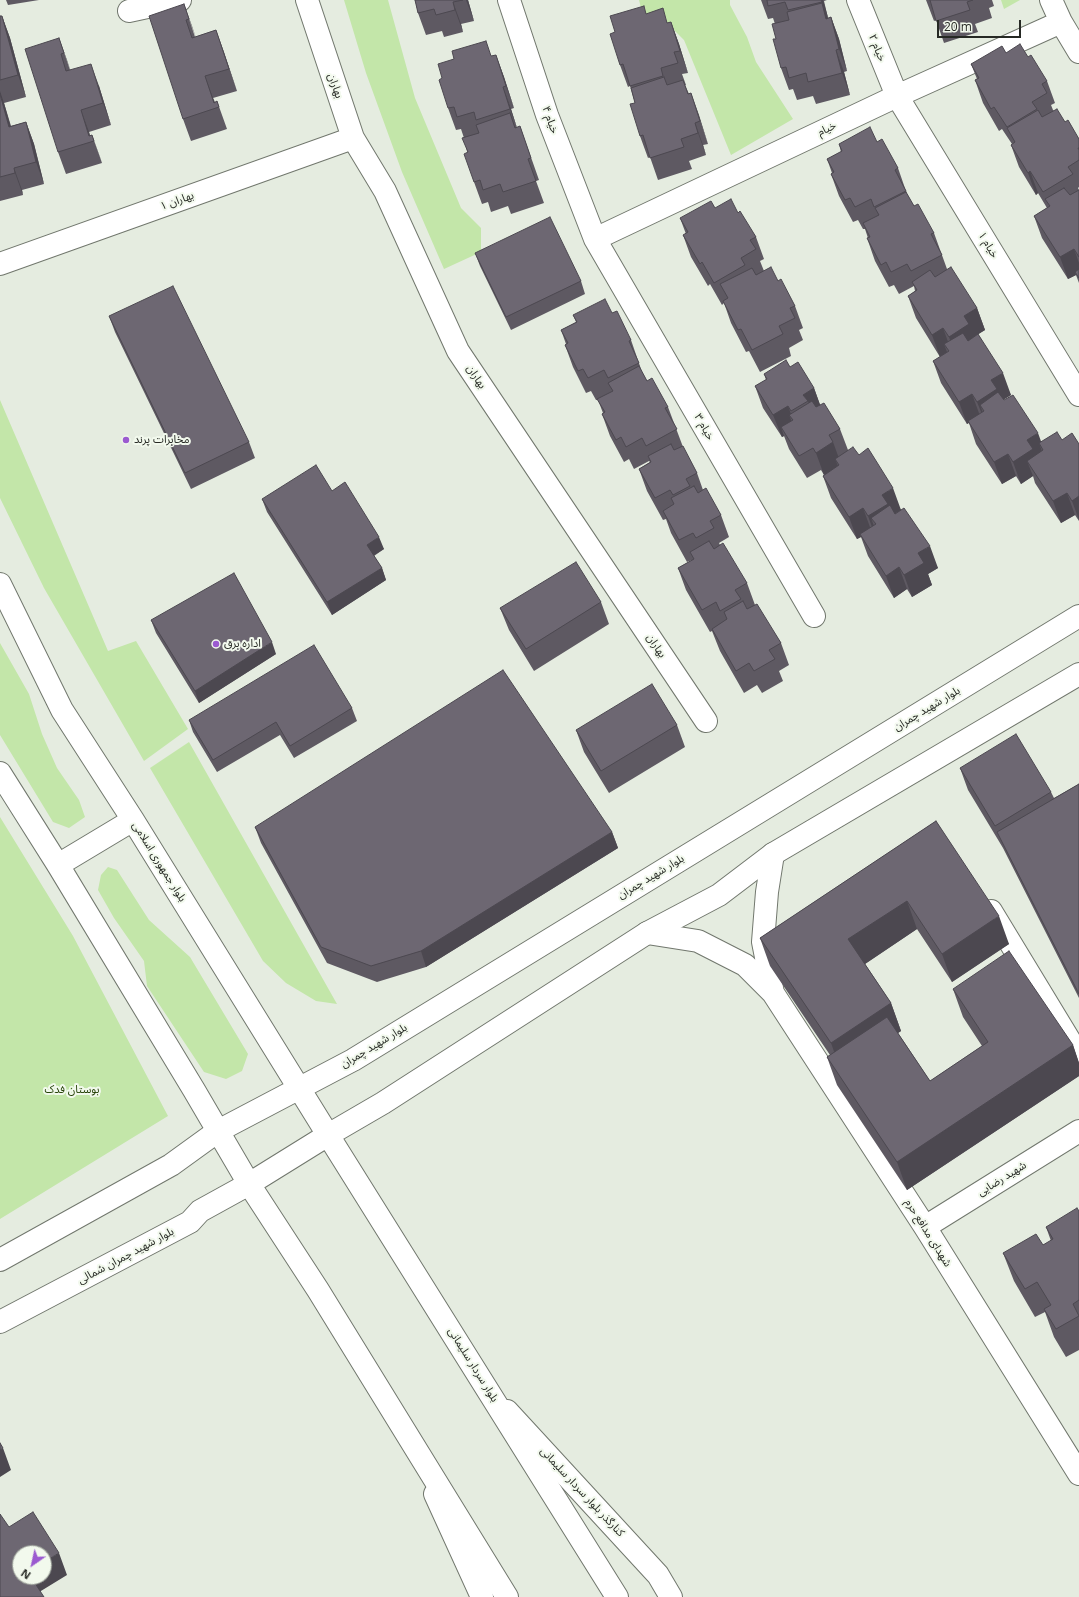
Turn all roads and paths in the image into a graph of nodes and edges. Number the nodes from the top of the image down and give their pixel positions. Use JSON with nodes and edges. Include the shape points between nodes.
{"nodes":[{"id":1,"x":180,"y":0,"type":"edge"},
{"id":2,"x":307,"y":0,"type":"edge"},
{"id":3,"x":509,"y":0,"type":"edge"},
{"id":4,"x":858,"y":0,"type":"edge"},
{"id":5,"x":1051,"y":0,"type":"edge"},
{"id":6,"x":129,"y":11,"type":"dead end"},
{"id":7,"x":1061,"y":22,"type":"junction"},
{"id":8,"x":1079,"y":52,"type":"edge"},
{"id":9,"x":897,"y":96,"type":"junction"},
{"id":10,"x":353,"y":138,"type":"junction"},
{"id":11,"x":595,"y":239,"type":"junction"},
{"id":12,"x":0,"y":264,"type":"edge"},
{"id":13,"x":1079,"y":395,"type":"edge"},
{"id":14,"x":0,"y":584,"type":"edge"},
{"id":15,"x":814,"y":616,"type":"dead end"},
{"id":16,"x":1079,"y":616,"type":"edge"},
{"id":17,"x":1079,"y":674,"type":"edge"},
{"id":18,"x":706,"y":720,"type":"dead end"},
{"id":19,"x":0,"y":773,"type":"edge"},
{"id":20,"x":133,"y":820,"type":"junction"},
{"id":21,"x":773,"y":854,"type":"junction"},
{"id":22,"x":58,"y":865,"type":"junction"},
{"id":23,"x":981,"y":894,"type":"edge"},
{"id":24,"x":647,"y":933,"type":"junction"},
{"id":25,"x":773,"y":994,"type":"junction"},
{"id":26,"x":1079,"y":1056,"type":"edge"},
{"id":27,"x":298,"y":1088,"type":"junction"},
{"id":28,"x":218,"y":1131,"type":"junction"},
{"id":29,"x":1079,"y":1131,"type":"edge"},
{"id":30,"x":328,"y":1135,"type":"junction"},
{"id":31,"x":249,"y":1184,"type":"junction"},
{"id":32,"x":925,"y":1227,"type":"junction"},
{"id":33,"x":0,"y":1260,"type":"edge"},
{"id":34,"x":0,"y":1322,"type":"edge"},
{"id":35,"x":488,"y":1390,"type":"junction"},
{"id":36,"x":414,"y":1448,"type":"junction"},
{"id":37,"x":1079,"y":1474,"type":"edge"},
{"id":38,"x":482,"y":1597,"type":"edge"},
{"id":39,"x":508,"y":1597,"type":"edge"},
{"id":40,"x":617,"y":1597,"type":"edge"},
{"id":41,"x":671,"y":1597,"type":"edge"}],
"edges":[{"from":1,"to":6,"type":"main road"},
{"from":2,"to":10,"type":"main road","name":"بهاران"},
{"from":3,"to":11,"type":"main road","name":"خیام ۴","via":[[547,115]]},
{"from":4,"to":9,"type":"main road","name":"خیام ۲"},
{"from":5,"to":7,"type":"main road"},
{"from":7,"to":8,"type":"main road"},
{"from":7,"to":9,"type":"main road","name":"خیام"},
{"from":9,"to":11,"type":"main road","name":"خیام"},
{"from":9,"to":13,"type":"main road","name":"خیام ۱"},
{"from":10,"to":12,"type":"main road","name":"بهاران ۱"},
{"from":10,"to":18,"type":"main road","name":"بهاران","via":[[385,191],[458,351]]},
{"from":11,"to":15,"type":"main road","name":"خیام ۳"},
{"from":14,"to":20,"type":"main road","name":"بلوار جمهوری اسلامی","via":[[62,710]]},
{"from":16,"to":27,"type":"main road","name":"بلوار شهید چمران","via":[[353,1060]]},
{"from":17,"to":21,"type":"main road"},
{"from":19,"to":22,"type":"main road"},
{"from":20,"to":22,"type":"main road"},
{"from":20,"to":27,"type":"main road","name":"بلوار جمهوری اسلامی"},
{"from":21,"to":24,"type":"main road","via":[[719,895]]},
{"from":21,"to":25,"type":"main road","via":[[763,942]]},
{"from":22,"to":28,"type":"main road"},
{"from":23,"to":26,"type":"main road"},
{"from":24,"to":25,"type":"main road","via":[[698,941],[745,964]]},
{"from":24,"to":30,"type":"main road","via":[[383,1103]]},
{"from":25,"to":32,"type":"main road","name":"شهدای مدافع حرم"},
{"from":27,"to":28,"type":"main road","name":"بلوار شهید چمران"},
{"from":27,"to":30,"type":"main road","name":"بلوار جمهوری اسلامی"},
{"from":28,"to":31,"type":"main road"},
{"from":28,"to":33,"type":"main road","via":[[171,1165]]},
{"from":29,"to":32,"type":"main road","name":"شهید رضایی"},
{"from":30,"to":31,"type":"main road"},
{"from":30,"to":35,"type":"main road","name":"بلوار سردار سلیمانی"},
{"from":31,"to":34,"type":"main road","name":"بلوار شهید چمران شمالی","via":[[200,1211],[190,1222]]},
{"from":31,"to":36,"type":"main road","via":[[318,1290]]},
{"from":32,"to":37,"type":"main road","name":"شهدای مدافع حرم"},
{"from":35,"to":40,"type":"main road","name":"بلوار سردار سلیمانی"},
{"from":35,"to":41,"type":"main road","name":"کنارگذر بلوار سردار سلیمانی","via":[[658,1575]]},
{"from":36,"to":38,"type":"main road"},
{"from":36,"to":39,"type":"main road"}]}
